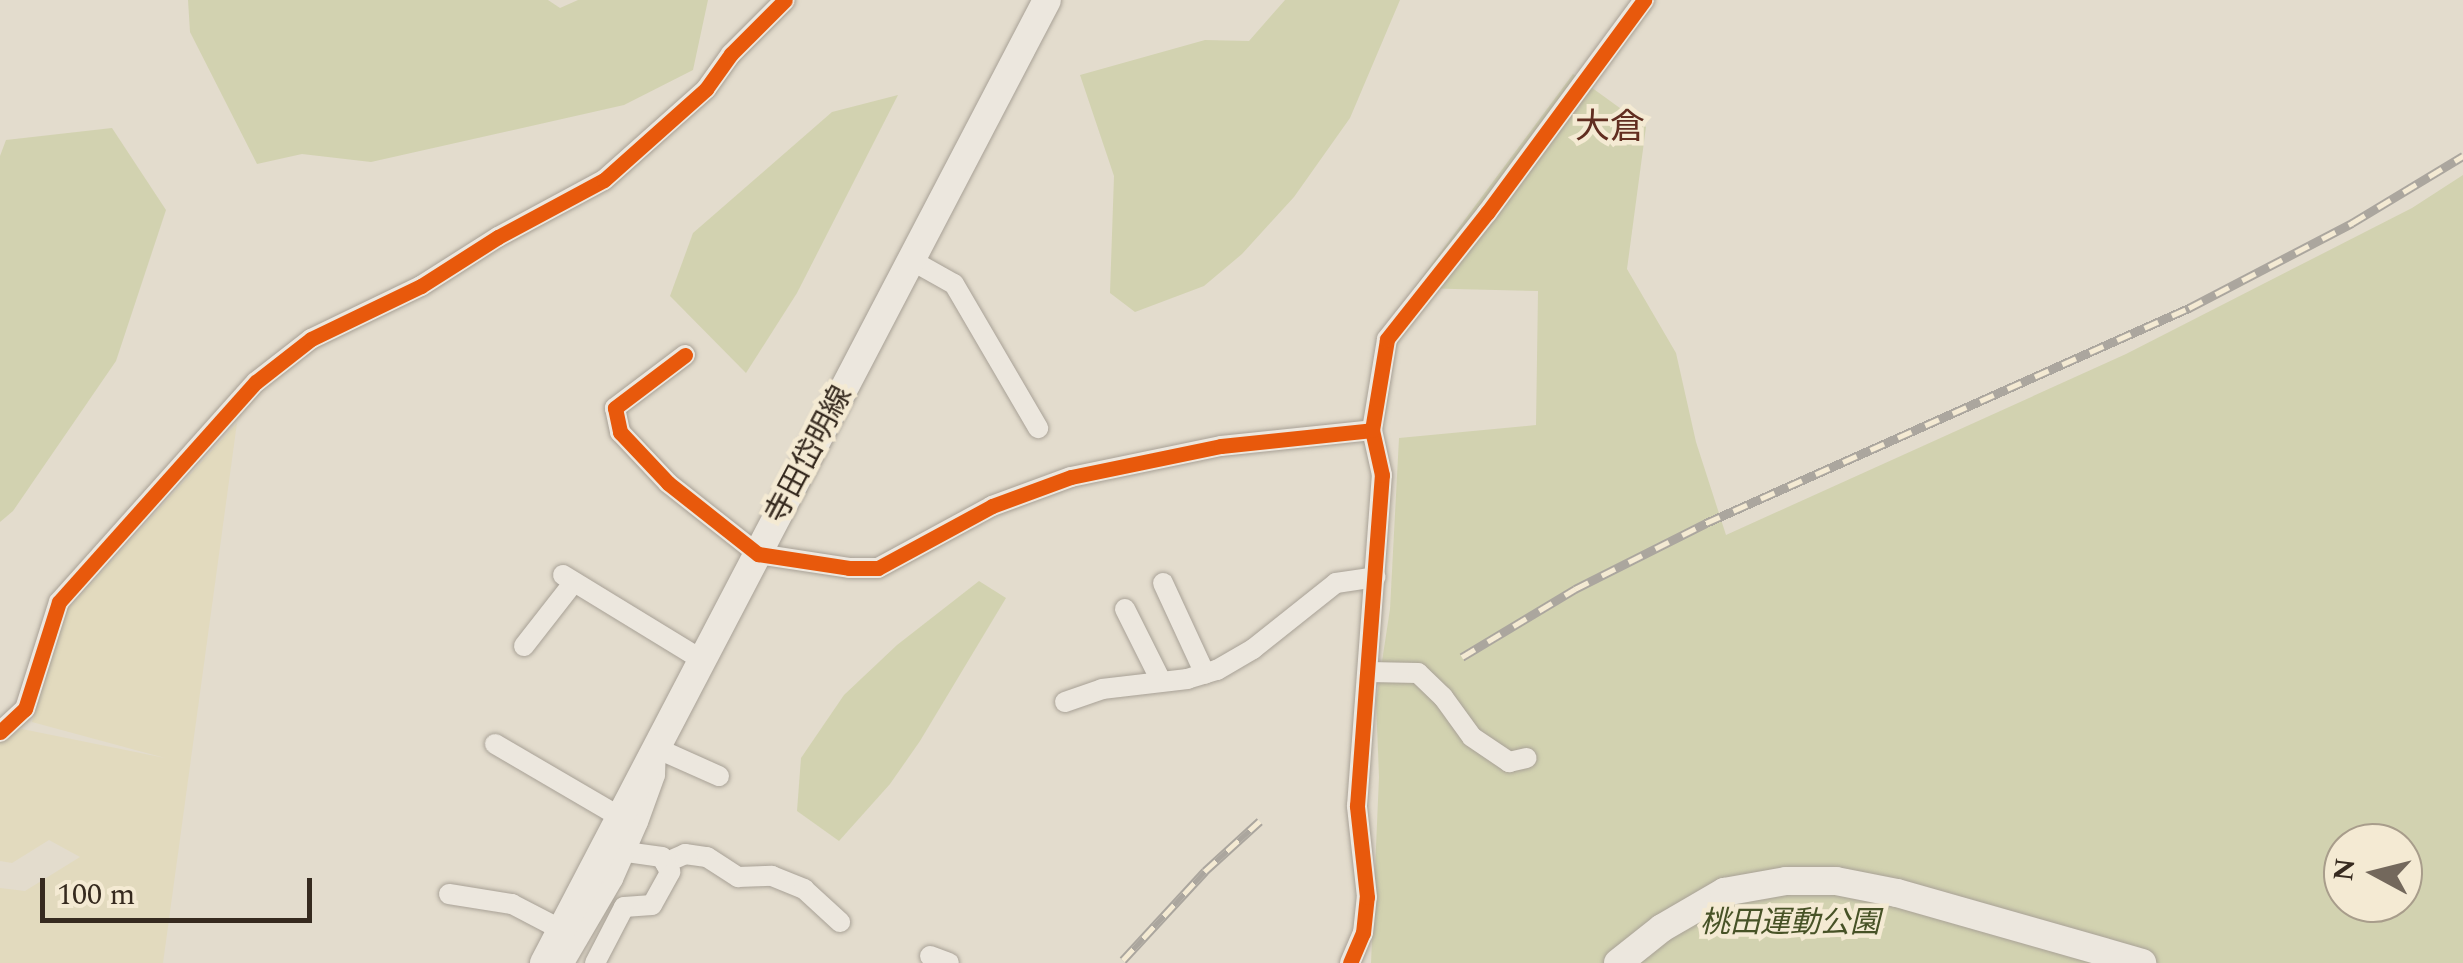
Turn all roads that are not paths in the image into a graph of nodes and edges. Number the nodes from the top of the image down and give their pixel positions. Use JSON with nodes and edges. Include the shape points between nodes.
{"nodes":[{"id":1,"x":785,"y":0,"type":"edge"},
{"id":2,"x":1046,"y":0,"type":"edge"},
{"id":3,"x":1644,"y":0,"type":"edge"},
{"id":4,"x":911,"y":260,"type":"junction"},
{"id":5,"x":685,"y":356,"type":"dead end"},
{"id":6,"x":1038,"y":428,"type":"dead end"},
{"id":7,"x":1372,"y":430,"type":"junction"},
{"id":8,"x":758,"y":554,"type":"junction"},
{"id":9,"x":1376,"y":577,"type":"junction"},
{"id":10,"x":1163,"y":583,"type":"dead end"},
{"id":11,"x":1125,"y":608,"type":"dead end"},
{"id":12,"x":524,"y":646,"type":"dead end"},
{"id":13,"x":702,"y":660,"type":"junction"},
{"id":14,"x":1368,"y":672,"type":"junction"},
{"id":15,"x":1206,"y":674,"type":"junction"},
{"id":16,"x":1162,"y":681,"type":"junction"},
{"id":17,"x":1065,"y":702,"type":"dead end"},
{"id":18,"x":0,"y":732,"type":"edge"},
{"id":19,"x":495,"y":744,"type":"dead end"},
{"id":20,"x":656,"y":748,"type":"junction"},
{"id":21,"x":1527,"y":758,"type":"dead end"},
{"id":22,"x":719,"y":776,"type":"dead end"},
{"id":23,"x":620,"y":817,"type":"junction"},
{"id":24,"x":624,"y":852,"type":"junction"},
{"id":25,"x":665,"y":863,"type":"junction"},
{"id":26,"x":608,"y":886,"type":"junction"},
{"id":27,"x":449,"y":894,"type":"dead end"},
{"id":28,"x":624,"y":908,"type":"junction"},
{"id":29,"x":840,"y":922,"type":"dead end"},
{"id":30,"x":562,"y":930,"type":"junction"},
{"id":31,"x":544,"y":963,"type":"edge"},
{"id":32,"x":564,"y":963,"type":"edge"},
{"id":33,"x":594,"y":963,"type":"edge"},
{"id":34,"x":1350,"y":963,"type":"edge"},
{"id":35,"x":1618,"y":963,"type":"edge"},
{"id":36,"x":2142,"y":963,"type":"edge"}],
"edges":[{"from":1,"to":18,"type":"street","via":[[706,89],[604,180],[420,286],[310,340],[256,382],[59,602],[25,709]]},
{"from":2,"to":4,"type":"main road","name":"寺田岱明線"},
{"from":3,"to":7,"type":"street","via":[[1387,339]]},
{"from":4,"to":6,"type":"street","via":[[954,284]]},
{"from":4,"to":8,"type":"main road","name":"寺田岱明線"},
{"from":5,"to":8,"type":"street","via":[[616,408],[620,432],[668,482]]},
{"from":7,"to":8,"type":"street","via":[[1221,446],[1071,477],[992,506],[878,568]]},
{"from":7,"to":9,"type":"street","via":[[1382,475]]},
{"from":8,"to":13,"type":"main road","name":"寺田岱明線"},
{"from":9,"to":14,"type":"street"},
{"from":9,"to":15,"type":"street","via":[[1336,582],[1252,649]]},
{"from":10,"to":15,"type":"street"},
{"from":11,"to":16,"type":"street"},
{"from":12,"to":13,"type":"street","via":[[568,578]]},
{"from":13,"to":20,"type":"main road","name":"寺田岱明線"},
{"from":14,"to":21,"type":"street","via":[[1418,674],[1472,737],[1508,762]]},
{"from":14,"to":34,"type":"street","via":[[1357,806],[1367,896],[1363,933]]},
{"from":15,"to":16,"type":"street"},
{"from":16,"to":17,"type":"street"},
{"from":19,"to":23,"type":"street"},
{"from":20,"to":22,"type":"street"},
{"from":20,"to":23,"type":"main road","name":"寺田岱明線"},
{"from":20,"to":24,"type":"street","via":[[655,775]]},
{"from":23,"to":30,"type":"main road","name":"寺田岱明線"},
{"from":24,"to":25,"type":"street","via":[[662,857]]},
{"from":24,"to":26,"type":"street"},
{"from":25,"to":28,"type":"street","via":[[670,872],[652,905]]},
{"from":25,"to":29,"type":"street","via":[[685,854],[707,857],[738,877],[772,876],[804,889]]},
{"from":26,"to":28,"type":"street"},
{"from":26,"to":32,"type":"street"},
{"from":27,"to":30,"type":"street","via":[[512,904]]},
{"from":28,"to":33,"type":"street"},
{"from":30,"to":31,"type":"main road","name":"寺田岱明線"},
{"from":35,"to":36,"type":"main road","via":[[1724,892],[1836,881]]}]}
